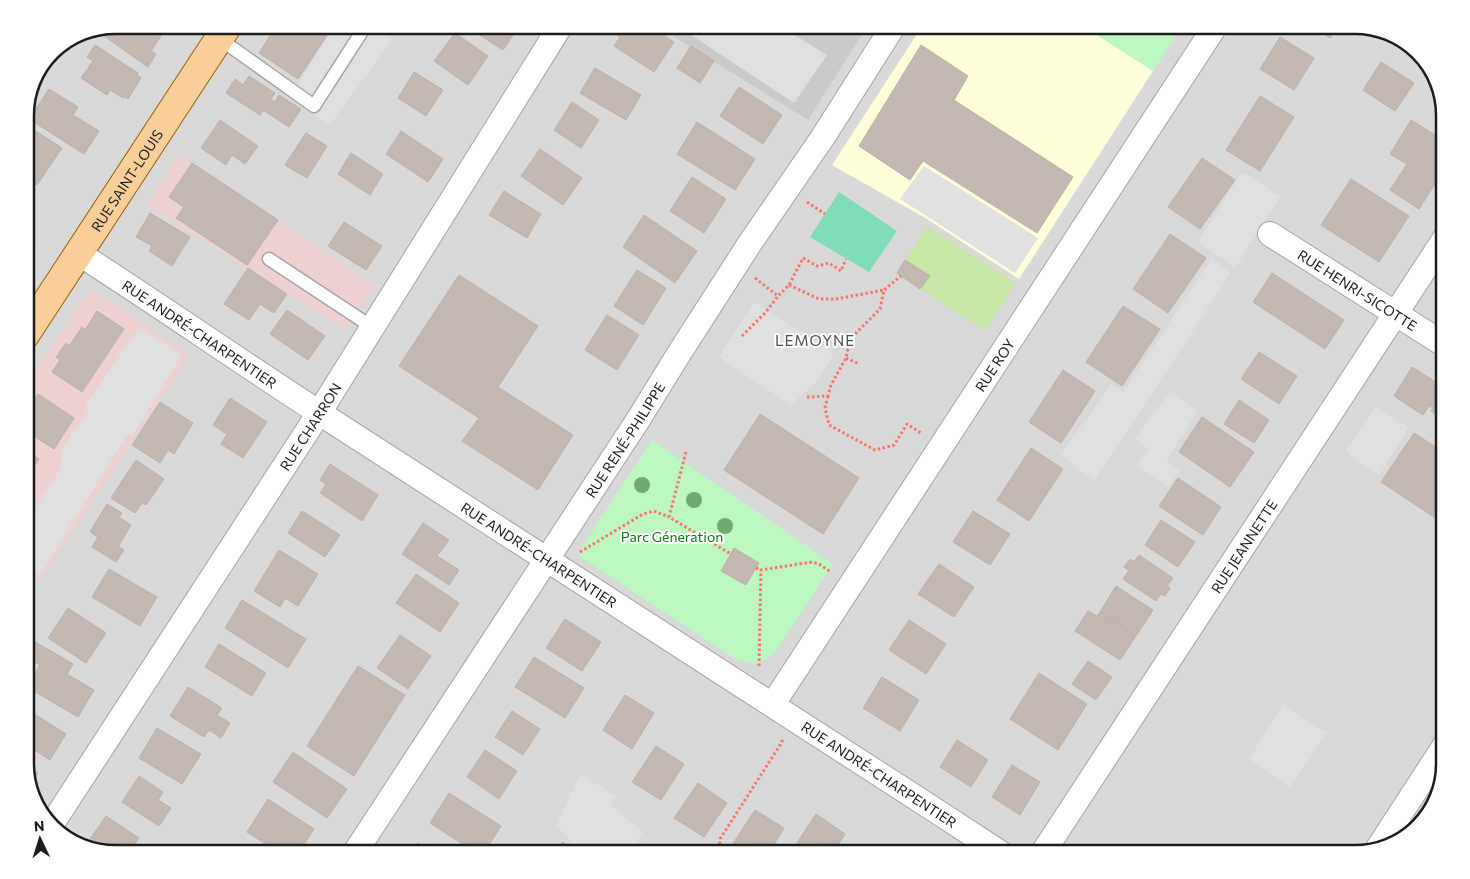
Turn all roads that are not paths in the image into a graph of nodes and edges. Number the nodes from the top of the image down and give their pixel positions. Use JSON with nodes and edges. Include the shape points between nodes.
{"nodes":[{"id":1,"x":221,"y":34,"type":"edge"},
{"id":2,"x":230,"y":34,"type":"edge"},
{"id":3,"x":361,"y":34,"type":"dead end"},
{"id":4,"x":555,"y":34,"type":"edge"},
{"id":5,"x":888,"y":34,"type":"edge"},
{"id":6,"x":1210,"y":34,"type":"edge"},
{"id":7,"x":1270,"y":234,"type":"dead end"},
{"id":8,"x":1436,"y":252,"type":"edge"},
{"id":9,"x":78,"y":253,"type":"junction"},
{"id":10,"x":269,"y":259,"type":"dead end"},
{"id":11,"x":1396,"y":313,"type":"junction"},
{"id":12,"x":34,"y":321,"type":"edge"},
{"id":13,"x":372,"y":327,"type":"junction"},
{"id":14,"x":1436,"y":339,"type":"edge"},
{"id":15,"x":319,"y":413,"type":"junction"},
{"id":16,"x":546,"y":559,"type":"junction"},
{"id":17,"x":773,"y":704,"type":"junction"},
{"id":18,"x":1436,"y":759,"type":"edge"},
{"id":19,"x":58,"y":814,"type":"edge"},
{"id":20,"x":1383,"y":840,"type":"edge"},
{"id":21,"x":360,"y":845,"type":"edge"},
{"id":22,"x":988,"y":845,"type":"edge"},
{"id":23,"x":1048,"y":845,"type":"edge"}],
"edges":[{"from":1,"to":9,"type":"main road","name":"RUE SAINT-LOUIS"},
{"from":2,"to":3,"type":"lane","via":[[314,106]]},
{"from":4,"to":13,"type":"street","name":"RUE CHARRON"},
{"from":5,"to":16,"type":"street","name":"RUE RENÉ-PHILIPPE"},
{"from":6,"to":17,"type":"street","name":"RUE ROY"},
{"from":7,"to":11,"type":"street","name":"RUE HENRI-SICOTTE"},
{"from":8,"to":11,"type":"street","name":"RUE JEANNETTE"},
{"from":9,"to":12,"type":"main road","name":"RUE SAINT-LOUIS"},
{"from":9,"to":15,"type":"street","name":"RUE ANDRÉ-CHARPENTIER"},
{"from":10,"to":13,"type":"lane"},
{"from":11,"to":14,"type":"street","name":"RUE HENRI-SICOTTE"},
{"from":11,"to":23,"type":"street","name":"RUE JEANNETTE"},
{"from":13,"to":15,"type":"street","name":"RUE CHARRON"},
{"from":15,"to":16,"type":"street","name":"RUE ANDRÉ-CHARPENTIER"},
{"from":15,"to":19,"type":"street","name":"RUE CHARRON"},
{"from":16,"to":17,"type":"street","name":"RUE ANDRÉ-CHARPENTIER"},
{"from":16,"to":21,"type":"street","name":"RUE RENÉ-PHILIPPE"},
{"from":17,"to":22,"type":"street","name":"RUE ANDRÉ-CHARPENTIER"},
{"from":18,"to":20,"type":"street"}]}
